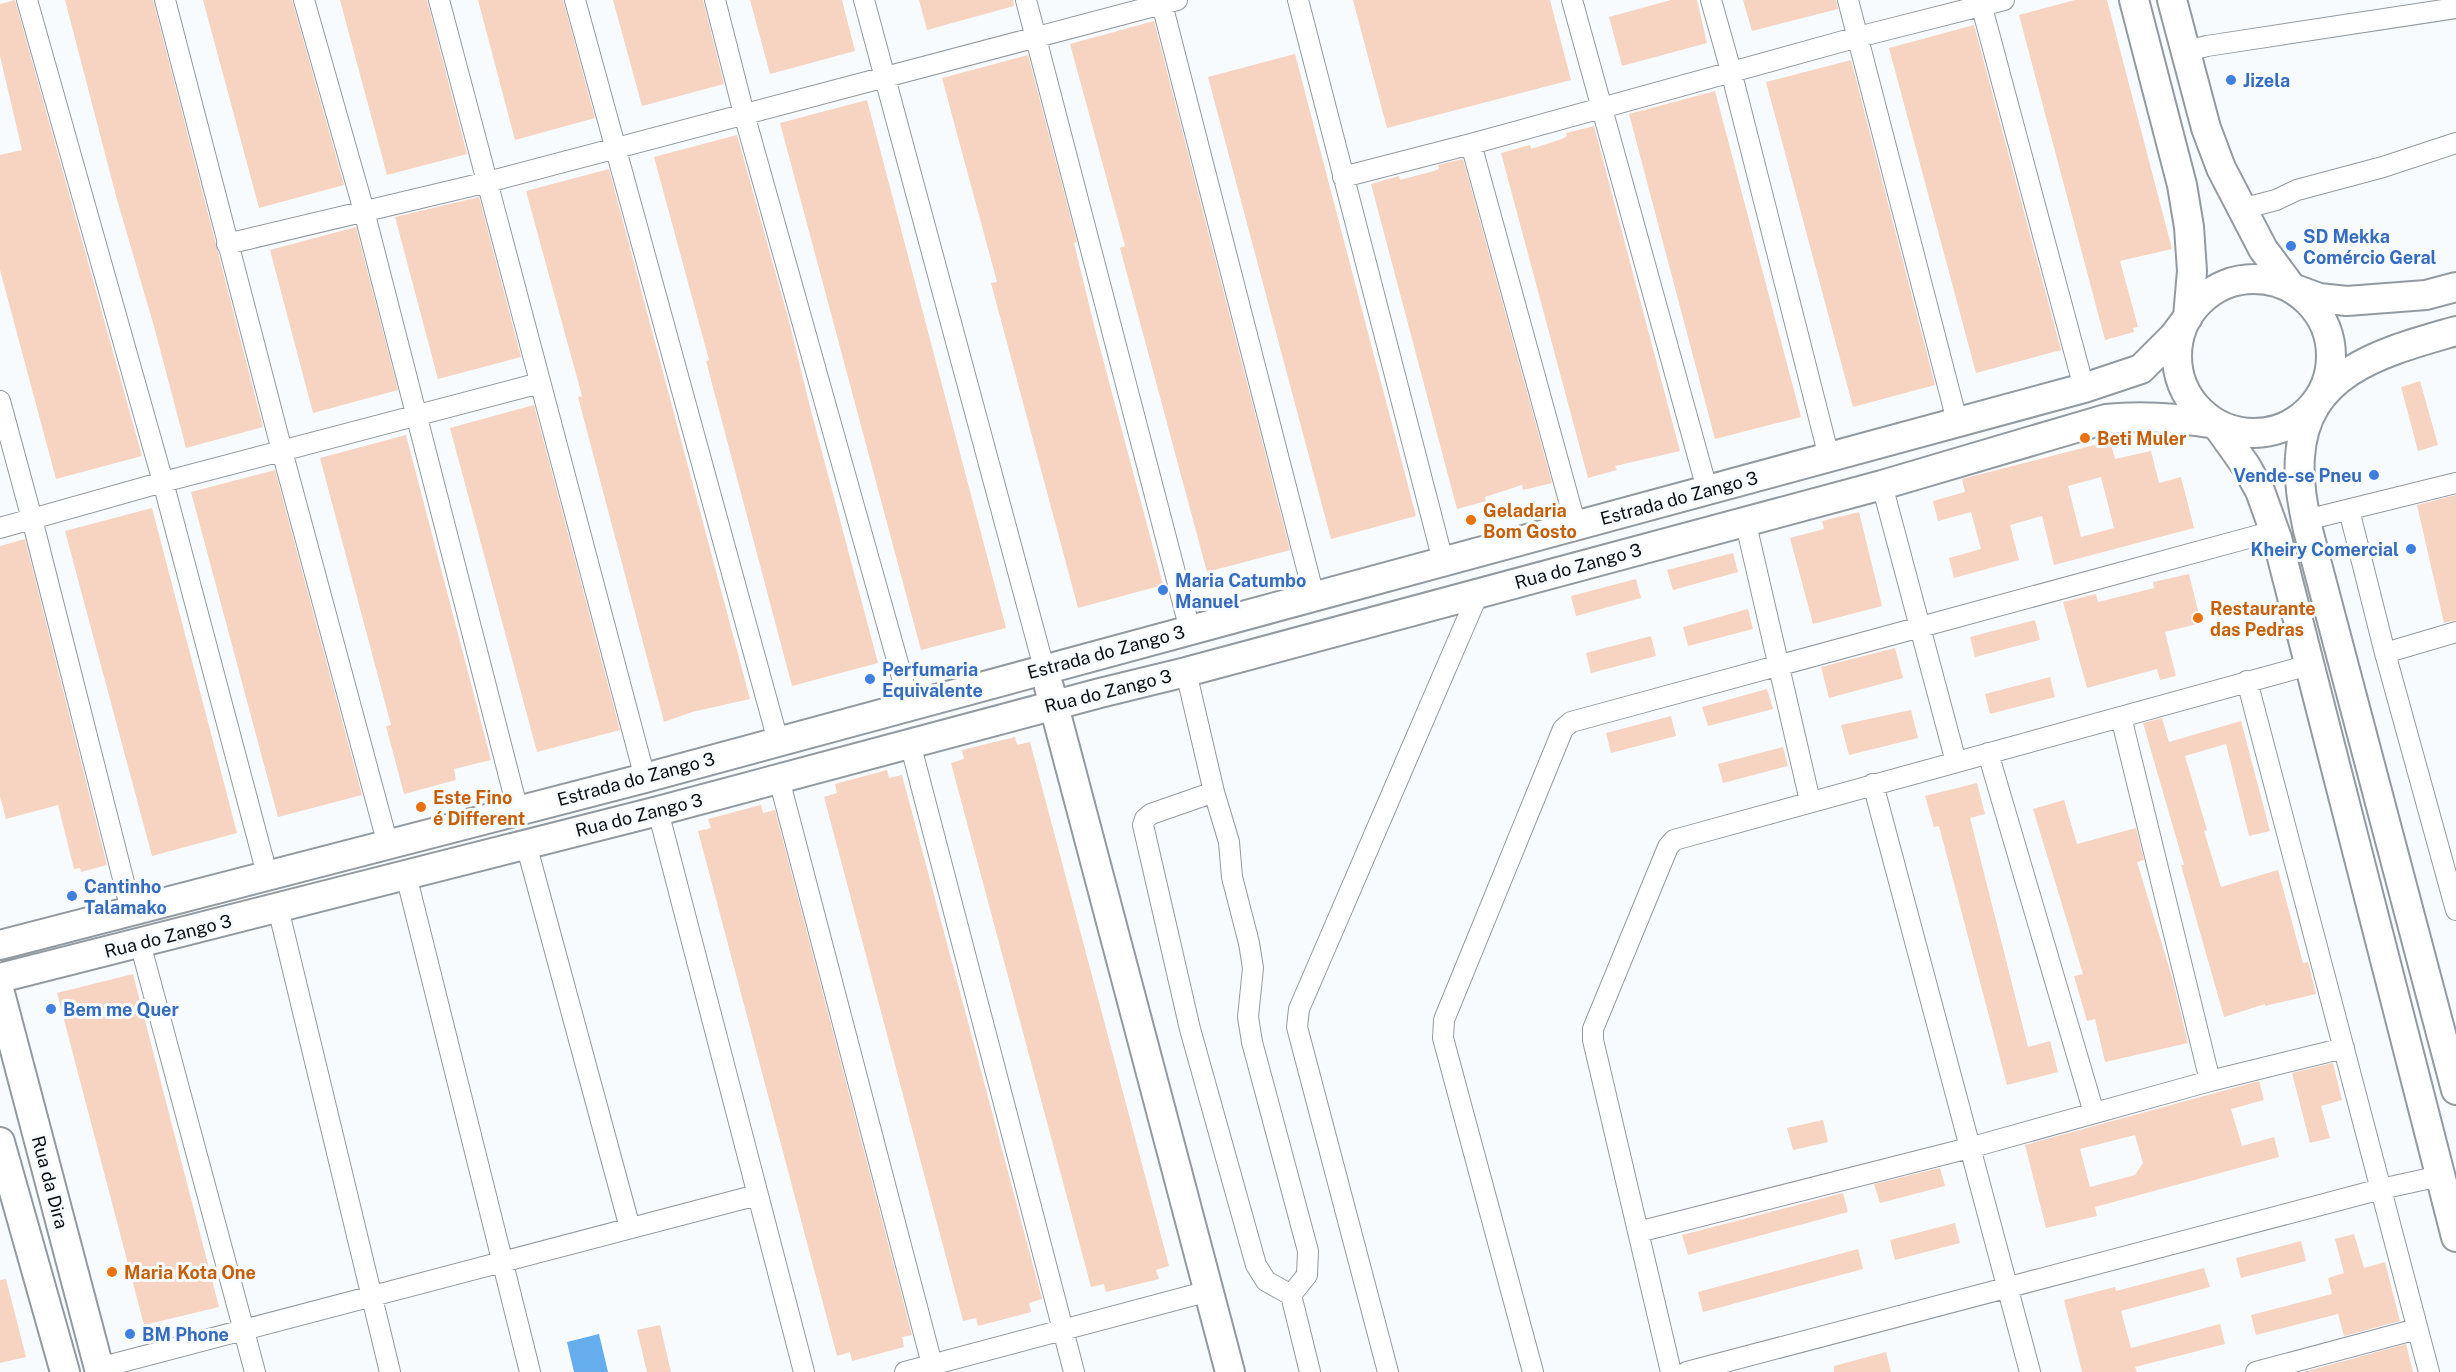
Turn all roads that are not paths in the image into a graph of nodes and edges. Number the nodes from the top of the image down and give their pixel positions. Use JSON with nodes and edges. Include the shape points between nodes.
{"nodes":[{"id":1,"x":27,"y":0,"type":"edge"},
{"id":2,"x":165,"y":0,"type":"edge"},
{"id":3,"x":304,"y":0,"type":"edge"},
{"id":4,"x":439,"y":0,"type":"edge"},
{"id":5,"x":575,"y":0,"type":"edge"},
{"id":6,"x":715,"y":0,"type":"edge"},
{"id":7,"x":864,"y":0,"type":"edge"},
{"id":8,"x":1026,"y":0,"type":"edge"},
{"id":9,"x":1298,"y":0,"type":"edge"},
{"id":10,"x":1572,"y":0,"type":"edge"},
{"id":11,"x":1711,"y":0,"type":"edge"},
{"id":12,"x":1848,"y":0,"type":"edge"},
{"id":13,"x":2004,"y":0,"type":"edge"},
{"id":14,"x":2134,"y":0,"type":"edge"},
{"id":15,"x":2172,"y":0,"type":"edge"},
{"id":16,"x":1167,"y":1,"type":"edge"},
{"id":17,"x":1981,"y":3,"type":"edge"},
{"id":18,"x":2456,"y":8,"type":"edge"},
{"id":19,"x":1858,"y":37,"type":"junction"},
{"id":20,"x":1036,"y":38,"type":"junction"},
{"id":21,"x":2187,"y":51,"type":"junction"},
{"id":22,"x":1731,"y":71,"type":"junction"},
{"id":23,"x":885,"y":76,"type":"junction"},
{"id":24,"x":1601,"y":108,"type":"junction"},
{"id":25,"x":744,"y":114,"type":"junction"},
{"id":26,"x":2456,"y":143,"type":"edge"},
{"id":27,"x":1472,"y":144,"type":"junction"},
{"id":28,"x":615,"y":148,"type":"junction"},
{"id":29,"x":1343,"y":177,"type":"junction"},
{"id":30,"x":488,"y":182,"type":"junction"},
{"id":31,"x":2241,"y":209,"type":"junction"},
{"id":32,"x":364,"y":211,"type":"junction"},
{"id":33,"x":227,"y":244,"type":"junction"},
{"id":34,"x":2456,"y":287,"type":"edge"},
{"id":35,"x":2292,"y":288,"type":"junction"},
{"id":36,"x":2187,"y":317,"type":"junction"},
{"id":37,"x":2456,"y":331,"type":"edge"},
{"id":38,"x":540,"y":383,"type":"junction"},
{"id":39,"x":2084,"y":388,"type":"junction"},
{"id":40,"x":2318,"y":399,"type":"junction"},
{"id":41,"x":0,"y":401,"type":"edge"},
{"id":42,"x":415,"y":416,"type":"junction"},
{"id":43,"x":1957,"y":421,"type":"junction"},
{"id":44,"x":2216,"y":424,"type":"junction"},
{"id":45,"x":282,"y":451,"type":"junction"},
{"id":46,"x":1829,"y":457,"type":"junction"},
{"id":47,"x":163,"y":482,"type":"junction"},
{"id":48,"x":2456,"y":483,"type":"edge"},
{"id":49,"x":1882,"y":485,"type":"junction"},
{"id":50,"x":1707,"y":489,"type":"junction"},
{"id":51,"x":2349,"y":510,"type":"junction"},
{"id":52,"x":32,"y":519,"type":"junction"},
{"id":53,"x":1744,"y":520,"type":"junction"},
{"id":54,"x":2306,"y":520,"type":"junction"},
{"id":55,"x":1576,"y":526,"type":"junction"},
{"id":56,"x":0,"y":528,"type":"edge"},
{"id":57,"x":2274,"y":531,"type":"junction"},
{"id":58,"x":1443,"y":561,"type":"junction"},
{"id":59,"x":1478,"y":594,"type":"junction"},
{"id":60,"x":1314,"y":596,"type":"junction"},
{"id":61,"x":1920,"y":627,"type":"junction"},
{"id":62,"x":1190,"y":630,"type":"junction"},
{"id":63,"x":2456,"y":632,"type":"edge"},
{"id":64,"x":2385,"y":652,"type":"junction"},
{"id":65,"x":1779,"y":665,"type":"junction"},
{"id":66,"x":2309,"y":665,"type":"junction"},
{"id":67,"x":1044,"y":668,"type":"junction"},
{"id":68,"x":1186,"y":672,"type":"junction"},
{"id":69,"x":2247,"y":681,"type":"junction"},
{"id":70,"x":1054,"y":705,"type":"junction"},
{"id":71,"x":910,"y":706,"type":"junction"},
{"id":72,"x":2121,"y":717,"type":"junction"},
{"id":73,"x":778,"y":741,"type":"junction"},
{"id":74,"x":910,"y":743,"type":"junction"},
{"id":75,"x":1988,"y":753,"type":"junction"},
{"id":76,"x":1956,"y":762,"type":"junction"},
{"id":77,"x":645,"y":778,"type":"junction"},
{"id":78,"x":779,"y":779,"type":"junction"},
{"id":79,"x":1873,"y":784,"type":"junction"},
{"id":80,"x":1214,"y":792,"type":"junction"},
{"id":81,"x":1810,"y":801,"type":"junction"},
{"id":82,"x":518,"y":811,"type":"junction"},
{"id":83,"x":658,"y":811,"type":"junction"},
{"id":84,"x":526,"y":844,"type":"junction"},
{"id":85,"x":388,"y":845,"type":"junction"},
{"id":86,"x":267,"y":874,"type":"junction"},
{"id":87,"x":406,"y":875,"type":"junction"},
{"id":88,"x":278,"y":908,"type":"junction"},
{"id":89,"x":131,"y":910,"type":"junction"},
{"id":90,"x":2456,"y":910,"type":"edge"},
{"id":91,"x":140,"y":943,"type":"junction"},
{"id":92,"x":0,"y":945,"type":"edge"},
{"id":93,"x":0,"y":978,"type":"edge"},
{"id":94,"x":0,"y":993,"type":"edge"},
{"id":95,"x":2344,"y":1048,"type":"junction"},
{"id":96,"x":2210,"y":1081,"type":"junction"},
{"id":97,"x":2456,"y":1090,"type":"edge"},
{"id":98,"x":2094,"y":1113,"type":"junction"},
{"id":99,"x":0,"y":1142,"type":"edge"},
{"id":100,"x":1969,"y":1148,"type":"junction"},
{"id":101,"x":2440,"y":1176,"type":"junction"},
{"id":102,"x":2381,"y":1189,"type":"junction"},
{"id":103,"x":757,"y":1195,"type":"junction"},
{"id":104,"x":630,"y":1228,"type":"junction"},
{"id":105,"x":1638,"y":1232,"type":"junction"},
{"id":106,"x":2456,"y":1237,"type":"edge"},
{"id":107,"x":503,"y":1262,"type":"junction"},
{"id":108,"x":2007,"y":1288,"type":"junction"},
{"id":109,"x":1209,"y":1291,"type":"junction"},
{"id":110,"x":1291,"y":1295,"type":"junction"},
{"id":111,"x":371,"y":1297,"type":"junction"},
{"id":112,"x":2417,"y":1329,"type":"junction"},
{"id":113,"x":243,"y":1330,"type":"junction"},
{"id":114,"x":1062,"y":1330,"type":"junction"},
{"id":115,"x":933,"y":1368,"type":"edge"},
{"id":116,"x":100,"y":1370,"type":"edge"},
{"id":117,"x":65,"y":1372,"type":"edge"},
{"id":118,"x":255,"y":1372,"type":"edge"},
{"id":119,"x":390,"y":1372,"type":"edge"},
{"id":120,"x":530,"y":1372,"type":"edge"},
{"id":121,"x":804,"y":1372,"type":"edge"},
{"id":122,"x":905,"y":1372,"type":"edge"},
{"id":123,"x":1074,"y":1372,"type":"edge"},
{"id":124,"x":1230,"y":1372,"type":"edge"},
{"id":125,"x":1310,"y":1372,"type":"edge"},
{"id":126,"x":1388,"y":1372,"type":"edge"},
{"id":127,"x":1533,"y":1372,"type":"edge"},
{"id":128,"x":1671,"y":1372,"type":"edge"},
{"id":129,"x":1687,"y":1372,"type":"edge"},
{"id":130,"x":2030,"y":1372,"type":"edge"},
{"id":131,"x":2256,"y":1372,"type":"edge"},
{"id":132,"x":2429,"y":1372,"type":"edge"}],
"edges":[{"from":1,"to":47,"type":"street"},
{"from":2,"to":33,"type":"street"},
{"from":3,"to":32,"type":"street"},
{"from":4,"to":30,"type":"street"},
{"from":5,"to":28,"type":"street"},
{"from":6,"to":25,"type":"street"},
{"from":7,"to":23,"type":"street"},
{"from":8,"to":20,"type":"street"},
{"from":9,"to":29,"type":"street"},
{"from":10,"to":24,"type":"street"},
{"from":11,"to":22,"type":"street"},
{"from":12,"to":19,"type":"street"},
{"from":13,"to":17,"type":"street"},
{"from":14,"to":36,"type":"street","via":[[2182,185],[2192,271]]},
{"from":15,"to":21,"type":"street"},
{"from":16,"to":20,"type":"street"},
{"from":16,"to":60,"type":"street"},
{"from":17,"to":19,"type":"street"},
{"from":17,"to":39,"type":"street"},
{"from":18,"to":21,"type":"street"},
{"from":19,"to":22,"type":"street"},
{"from":19,"to":43,"type":"street"},
{"from":20,"to":23,"type":"street"},
{"from":20,"to":62,"type":"street"},
{"from":21,"to":31,"type":"street","via":[[2206,128]]},
{"from":22,"to":24,"type":"street"},
{"from":22,"to":46,"type":"street"},
{"from":23,"to":25,"type":"street"},
{"from":23,"to":67,"type":"street"},
{"from":24,"to":27,"type":"street"},
{"from":24,"to":50,"type":"street"},
{"from":25,"to":28,"type":"street"},
{"from":25,"to":71,"type":"street"},
{"from":26,"to":31,"type":"street"},
{"from":27,"to":29,"type":"street"},
{"from":27,"to":55,"type":"street"},
{"from":28,"to":30,"type":"street"},
{"from":28,"to":73,"type":"street"},
{"from":29,"to":58,"type":"street"},
{"from":30,"to":32,"type":"street"},
{"from":30,"to":38,"type":"street"},
{"from":31,"to":35,"type":"street","via":[[2263,249]]},
{"from":32,"to":33,"type":"street"},
{"from":32,"to":42,"type":"street"},
{"from":33,"to":45,"type":"street"},
{"from":34,"to":35,"type":"street","via":[[2426,295],[2347,301],[2319,298]]},
{"from":35,"to":36,"type":"street","via":[[2270,280],[2247,279],[2225,284],[2205,296]]},
{"from":35,"to":40,"type":"street","via":[[2312,304],[2326,326],[2332,351],[2329,376]]},
{"from":36,"to":39,"type":"street","name":"Estrada do Zango 3","via":[[2141,369]]},
{"from":36,"to":44,"type":"street","via":[[2179,336],[2176,362],[2182,387],[2196,408]]},
{"from":37,"to":40,"type":"street","via":[[2373,357],[2333,383]]},
{"from":38,"to":42,"type":"street"},
{"from":38,"to":77,"type":"street"},
{"from":39,"to":43,"type":"street","name":"Estrada do Zango 3"},
{"from":40,"to":44,"type":"street","via":[[2303,416],[2283,428],[2261,433],[2238,432]]},
{"from":40,"to":54,"type":"street","via":[[2305,426],[2300,456]]},
{"from":41,"to":52,"type":"street"},
{"from":42,"to":45,"type":"street"},
{"from":42,"to":82,"type":"street"},
{"from":43,"to":46,"type":"street","name":"Estrada do Zango 3"},
{"from":44,"to":49,"type":"street","name":"Rua do Zango 3","via":[[2172,417],[2106,419]]},
{"from":44,"to":57,"type":"street","via":[[2260,491]]},
{"from":45,"to":47,"type":"street"},
{"from":45,"to":85,"type":"street"},
{"from":46,"to":50,"type":"street","name":"Estrada do Zango 3"},
{"from":47,"to":52,"type":"street"},
{"from":47,"to":86,"type":"street"},
{"from":48,"to":51,"type":"street"},
{"from":49,"to":53,"type":"street","name":"Rua do Zango 3"},
{"from":49,"to":61,"type":"street"},
{"from":50,"to":55,"type":"street","name":"Estrada do Zango 3"},
{"from":51,"to":54,"type":"street"},
{"from":51,"to":64,"type":"street"},
{"from":52,"to":56,"type":"street"},
{"from":52,"to":89,"type":"street"},
{"from":53,"to":59,"type":"street","name":"Rua do Zango 3"},
{"from":53,"to":65,"type":"street"},
{"from":54,"to":97,"type":"street"},
{"from":55,"to":58,"type":"street","name":"Estrada do Zango 3"},
{"from":57,"to":61,"type":"street"},
{"from":57,"to":66,"type":"street"},
{"from":58,"to":60,"type":"street","name":"Estrada do Zango 3"},
{"from":59,"to":68,"type":"street","name":"Rua do Zango 3"},
{"from":59,"to":126,"type":"street","via":[[1297,1019]]},
{"from":60,"to":62,"type":"street","name":"Estrada do Zango 3"},
{"from":61,"to":65,"type":"street"},
{"from":61,"to":76,"type":"street"},
{"from":62,"to":67,"type":"street","name":"Estrada do Zango 3"},
{"from":63,"to":64,"type":"street"},
{"from":64,"to":90,"type":"street"},
{"from":65,"to":81,"type":"street"},
{"from":65,"to":127,"type":"street","via":[[1571,722],[1563,729],[1444,1020],[1443,1038]]},
{"from":66,"to":69,"type":"street"},
{"from":66,"to":101,"type":"street"},
{"from":67,"to":70,"type":"street"},
{"from":67,"to":71,"type":"street","name":"Estrada do Zango 3"},
{"from":68,"to":70,"type":"street","name":"Rua do Zango 3"},
{"from":68,"to":80,"type":"street"},
{"from":69,"to":72,"type":"street"},
{"from":69,"to":95,"type":"street"},
{"from":70,"to":74,"type":"street","name":"Rua do Zango 3"},
{"from":70,"to":109,"type":"street"},
{"from":71,"to":73,"type":"street","name":"Estrada do Zango 3"},
{"from":72,"to":75,"type":"street"},
{"from":72,"to":96,"type":"street"},
{"from":73,"to":77,"type":"street","name":"Estrada do Zango 3"},
{"from":74,"to":78,"type":"street","name":"Rua do Zango 3"},
{"from":74,"to":114,"type":"street"},
{"from":75,"to":76,"type":"street"},
{"from":75,"to":98,"type":"street"},
{"from":76,"to":79,"type":"street"},
{"from":77,"to":82,"type":"street","name":"Estrada do Zango 3"},
{"from":78,"to":83,"type":"street","name":"Rua do Zango 3"},
{"from":78,"to":115,"type":"street"},
{"from":79,"to":81,"type":"street"},
{"from":79,"to":100,"type":"street"},
{"from":80,"to":110,"type":"street","via":[[1229,842],[1232,877],[1253,968],[1248,1017],[1252,1042],[1308,1251],[1307,1275]]},
{"from":80,"to":110,"type":"street","via":[[1151,814],[1143,825],[1190,1029],[1256,1265],[1266,1281]]},
{"from":81,"to":105,"type":"street","via":[[1674,840],[1595,1019],[1593,1040]]},
{"from":82,"to":85,"type":"street","name":"Estrada do Zango 3"},
{"from":83,"to":84,"type":"street","name":"Rua do Zango 3"},
{"from":83,"to":103,"type":"street"},
{"from":84,"to":87,"type":"street","name":"Rua do Zango 3"},
{"from":84,"to":104,"type":"street"},
{"from":85,"to":86,"type":"street","name":"Estrada do Zango 3"},
{"from":86,"to":89,"type":"street","name":"Estrada do Zango 3"},
{"from":87,"to":88,"type":"street","name":"Rua do Zango 3"},
{"from":87,"to":107,"type":"street"},
{"from":88,"to":91,"type":"street","name":"Rua do Zango 3"},
{"from":88,"to":111,"type":"street"},
{"from":89,"to":92,"type":"street","name":"Estrada do Zango 3"},
{"from":91,"to":93,"type":"street","name":"Rua do Zango 3"},
{"from":91,"to":113,"type":"street"},
{"from":94,"to":116,"type":"street","name":"Rua da Dira"},
{"from":95,"to":96,"type":"street"},
{"from":95,"to":102,"type":"street"},
{"from":96,"to":98,"type":"street"},
{"from":98,"to":100,"type":"street"},
{"from":99,"to":117,"type":"street","name":"Rua da Dira"},
{"from":100,"to":105,"type":"street"},
{"from":100,"to":108,"type":"street"},
{"from":101,"to":102,"type":"street"},
{"from":101,"to":106,"type":"street"},
{"from":102,"to":108,"type":"street"},
{"from":102,"to":112,"type":"street"},
{"from":103,"to":104,"type":"street"},
{"from":103,"to":121,"type":"street"},
{"from":104,"to":107,"type":"street"},
{"from":105,"to":128,"type":"street"},
{"from":107,"to":111,"type":"street"},
{"from":107,"to":120,"type":"street"},
{"from":108,"to":129,"type":"street"},
{"from":108,"to":130,"type":"street"},
{"from":109,"to":114,"type":"street"},
{"from":109,"to":124,"type":"street"},
{"from":110,"to":125,"type":"street"},
{"from":111,"to":113,"type":"street"},
{"from":111,"to":119,"type":"street"},
{"from":112,"to":131,"type":"street"},
{"from":112,"to":132,"type":"street"},
{"from":113,"to":116,"type":"street"},
{"from":113,"to":118,"type":"street"},
{"from":114,"to":115,"type":"street"},
{"from":114,"to":123,"type":"street"},
{"from":115,"to":122,"type":"street"}]}
